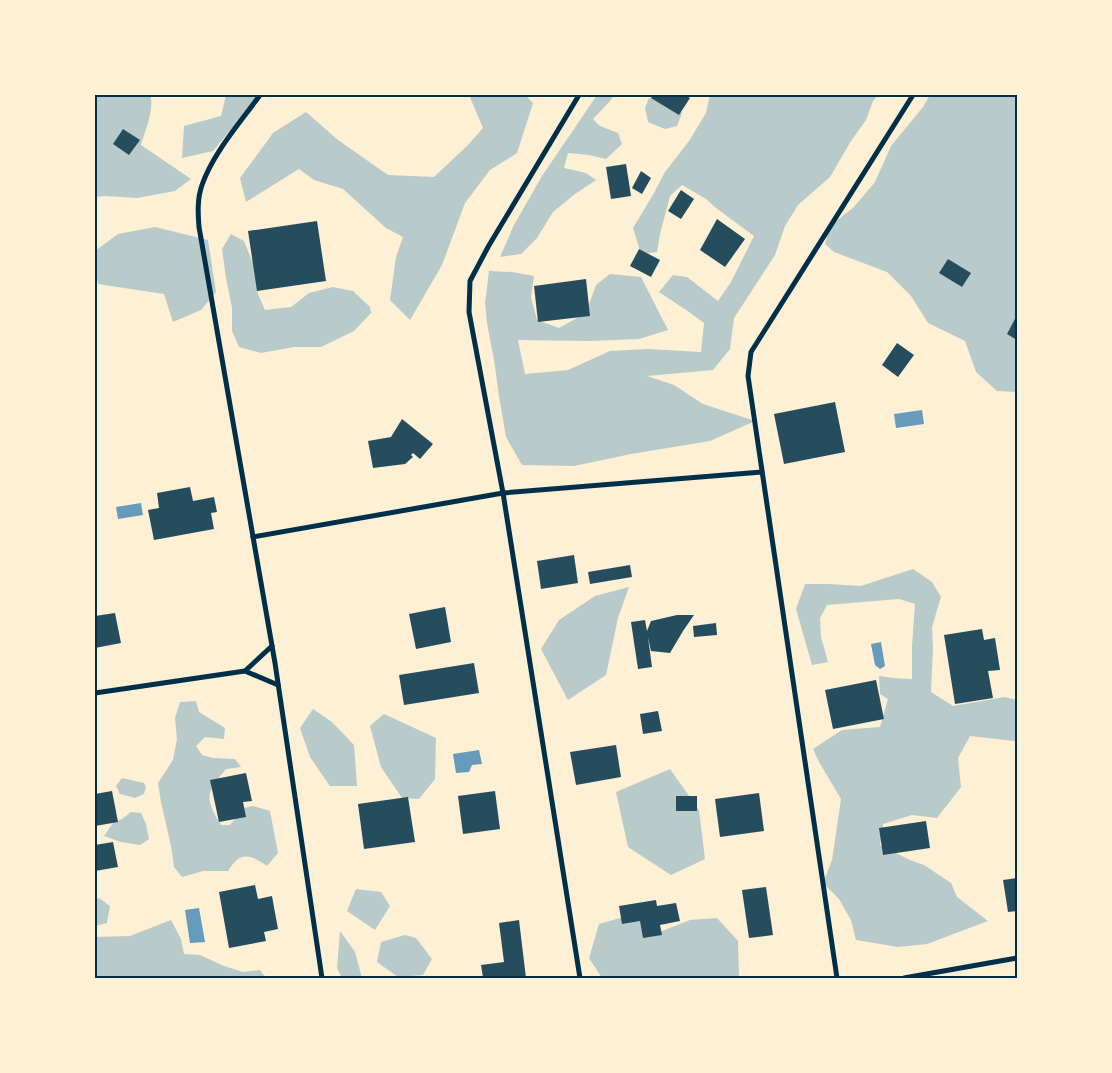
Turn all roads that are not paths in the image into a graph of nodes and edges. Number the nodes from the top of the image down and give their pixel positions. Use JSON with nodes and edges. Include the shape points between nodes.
{"nodes":[{"id":1,"x":260,"y":95,"type":"edge"},
{"id":2,"x":580,"y":95,"type":"edge"},
{"id":3,"x":913,"y":95,"type":"edge"},
{"id":4,"x":762,"y":472,"type":"junction"},
{"id":5,"x":503,"y":493,"type":"junction"},
{"id":6,"x":253,"y":537,"type":"junction"},
{"id":7,"x":272,"y":646,"type":"junction"},
{"id":8,"x":245,"y":671,"type":"junction"},
{"id":9,"x":278,"y":685,"type":"junction"},
{"id":10,"x":95,"y":693,"type":"edge"},
{"id":11,"x":1017,"y":958,"type":"edge"},
{"id":12,"x":322,"y":978,"type":"edge"},
{"id":13,"x":580,"y":978,"type":"edge"},
{"id":14,"x":837,"y":978,"type":"edge"},
{"id":15,"x":904,"y":978,"type":"edge"}],
"edges":[{"from":1,"to":6,"type":"street","via":[[225,142],[209,170],[201,187],[198,209]]},
{"from":2,"to":5,"type":"street","via":[[470,281],[469,312]]},
{"from":3,"to":4,"type":"street","via":[[752,352],[748,376]]},
{"from":4,"to":5,"type":"street"},
{"from":4,"to":14,"type":"street"},
{"from":5,"to":6,"type":"street"},
{"from":5,"to":13,"type":"street"},
{"from":6,"to":7,"type":"street"},
{"from":7,"to":8,"type":"street"},
{"from":7,"to":9,"type":"street"},
{"from":8,"to":9,"type":"street"},
{"from":8,"to":10,"type":"street"},
{"from":9,"to":12,"type":"street"},
{"from":11,"to":15,"type":"street"}]}
